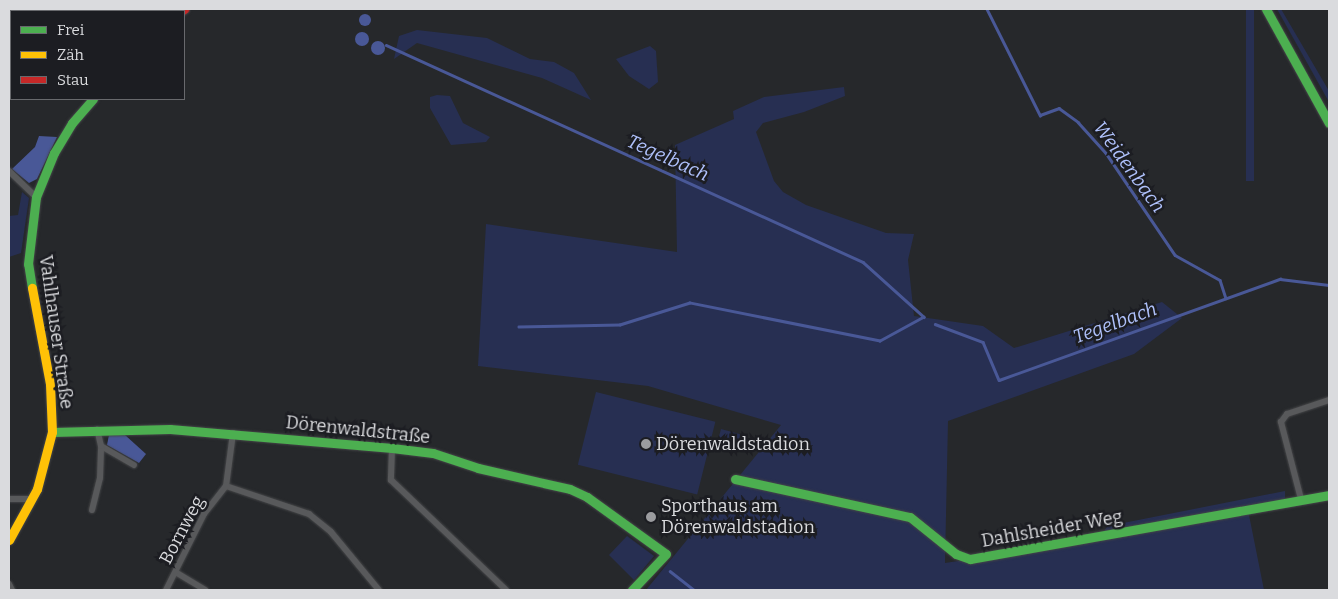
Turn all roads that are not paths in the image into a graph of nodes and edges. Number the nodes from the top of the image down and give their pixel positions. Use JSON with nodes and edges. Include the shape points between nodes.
{"nodes":[{"id":1,"x":1266,"y":9,"type":"edge"},
{"id":2,"x":92,"y":100,"type":"edge"},
{"id":3,"x":1329,"y":123,"type":"edge"},
{"id":4,"x":9,"y":171,"type":"edge"},
{"id":5,"x":36,"y":197,"type":"junction"},
{"id":6,"x":1329,"y":400,"type":"edge"},
{"id":7,"x":97,"y":429,"type":"junction"},
{"id":8,"x":52,"y":432,"type":"junction"},
{"id":9,"x":233,"y":432,"type":"junction"},
{"id":10,"x":101,"y":446,"type":"junction"},
{"id":11,"x":392,"y":448,"type":"junction"},
{"id":12,"x":134,"y":465,"type":"dead end"},
{"id":13,"x":735,"y":479,"type":"dead end"},
{"id":14,"x":226,"y":486,"type":"junction"},
{"id":15,"x":1329,"y":495,"type":"edge"},
{"id":16,"x":9,"y":499,"type":"edge"},
{"id":17,"x":32,"y":499,"type":"junction"},
{"id":18,"x":1301,"y":499,"type":"junction"},
{"id":19,"x":92,"y":510,"type":"dead end"},
{"id":20,"x":9,"y":540,"type":"edge"},
{"id":21,"x":177,"y":573,"type":"junction"},
{"id":22,"x":9,"y":584,"type":"edge"},
{"id":23,"x":12,"y":590,"type":"edge"},
{"id":24,"x":166,"y":590,"type":"edge"},
{"id":25,"x":205,"y":590,"type":"edge"},
{"id":26,"x":379,"y":590,"type":"edge"},
{"id":27,"x":506,"y":590,"type":"edge"},
{"id":28,"x":632,"y":590,"type":"edge"}],
"edges":[{"from":1,"to":3,"type":"street"},
{"from":2,"to":5,"type":"street","name":"Vahlhauser Straße","via":[[72,123],[54,153]]},
{"from":4,"to":5,"type":"street"},
{"from":5,"to":8,"type":"street","name":"Vahlhauser Straße","via":[[29,234],[28,264],[50,384]]},
{"from":6,"to":18,"type":"street","via":[[1287,414],[1281,422]]},
{"from":7,"to":8,"type":"street","name":"Dörenwaldstraße"},
{"from":7,"to":9,"type":"street","name":"Dörenwaldstraße"},
{"from":7,"to":10,"type":"street"},
{"from":8,"to":17,"type":"street","name":"Vahlhauser Straße"},
{"from":9,"to":11,"type":"street","name":"Dörenwaldstraße"},
{"from":9,"to":14,"type":"street"},
{"from":10,"to":12,"type":"street"},
{"from":10,"to":19,"type":"street","via":[[100,478]]},
{"from":11,"to":27,"type":"street","via":[[390,480]]},
{"from":11,"to":28,"type":"street","name":"Dörenwaldstraße","via":[[433,453],[478,468],[570,489],[587,497],[666,554]]},
{"from":13,"to":18,"type":"street","name":"Dahlsheider Weg","via":[[910,517],[956,554],[970,560]]},
{"from":14,"to":21,"type":"street","name":"Bornweg","via":[[204,514]]},
{"from":14,"to":26,"type":"street","via":[[309,514],[331,532]]},
{"from":15,"to":18,"type":"street","name":"Dahlsheider Weg"},
{"from":16,"to":17,"type":"street"},
{"from":17,"to":20,"type":"street","name":"Vahlhauser Straße"},
{"from":21,"to":24,"type":"street","name":"Bornweg"},
{"from":21,"to":25,"type":"street"},
{"from":22,"to":23,"type":"street"}]}
